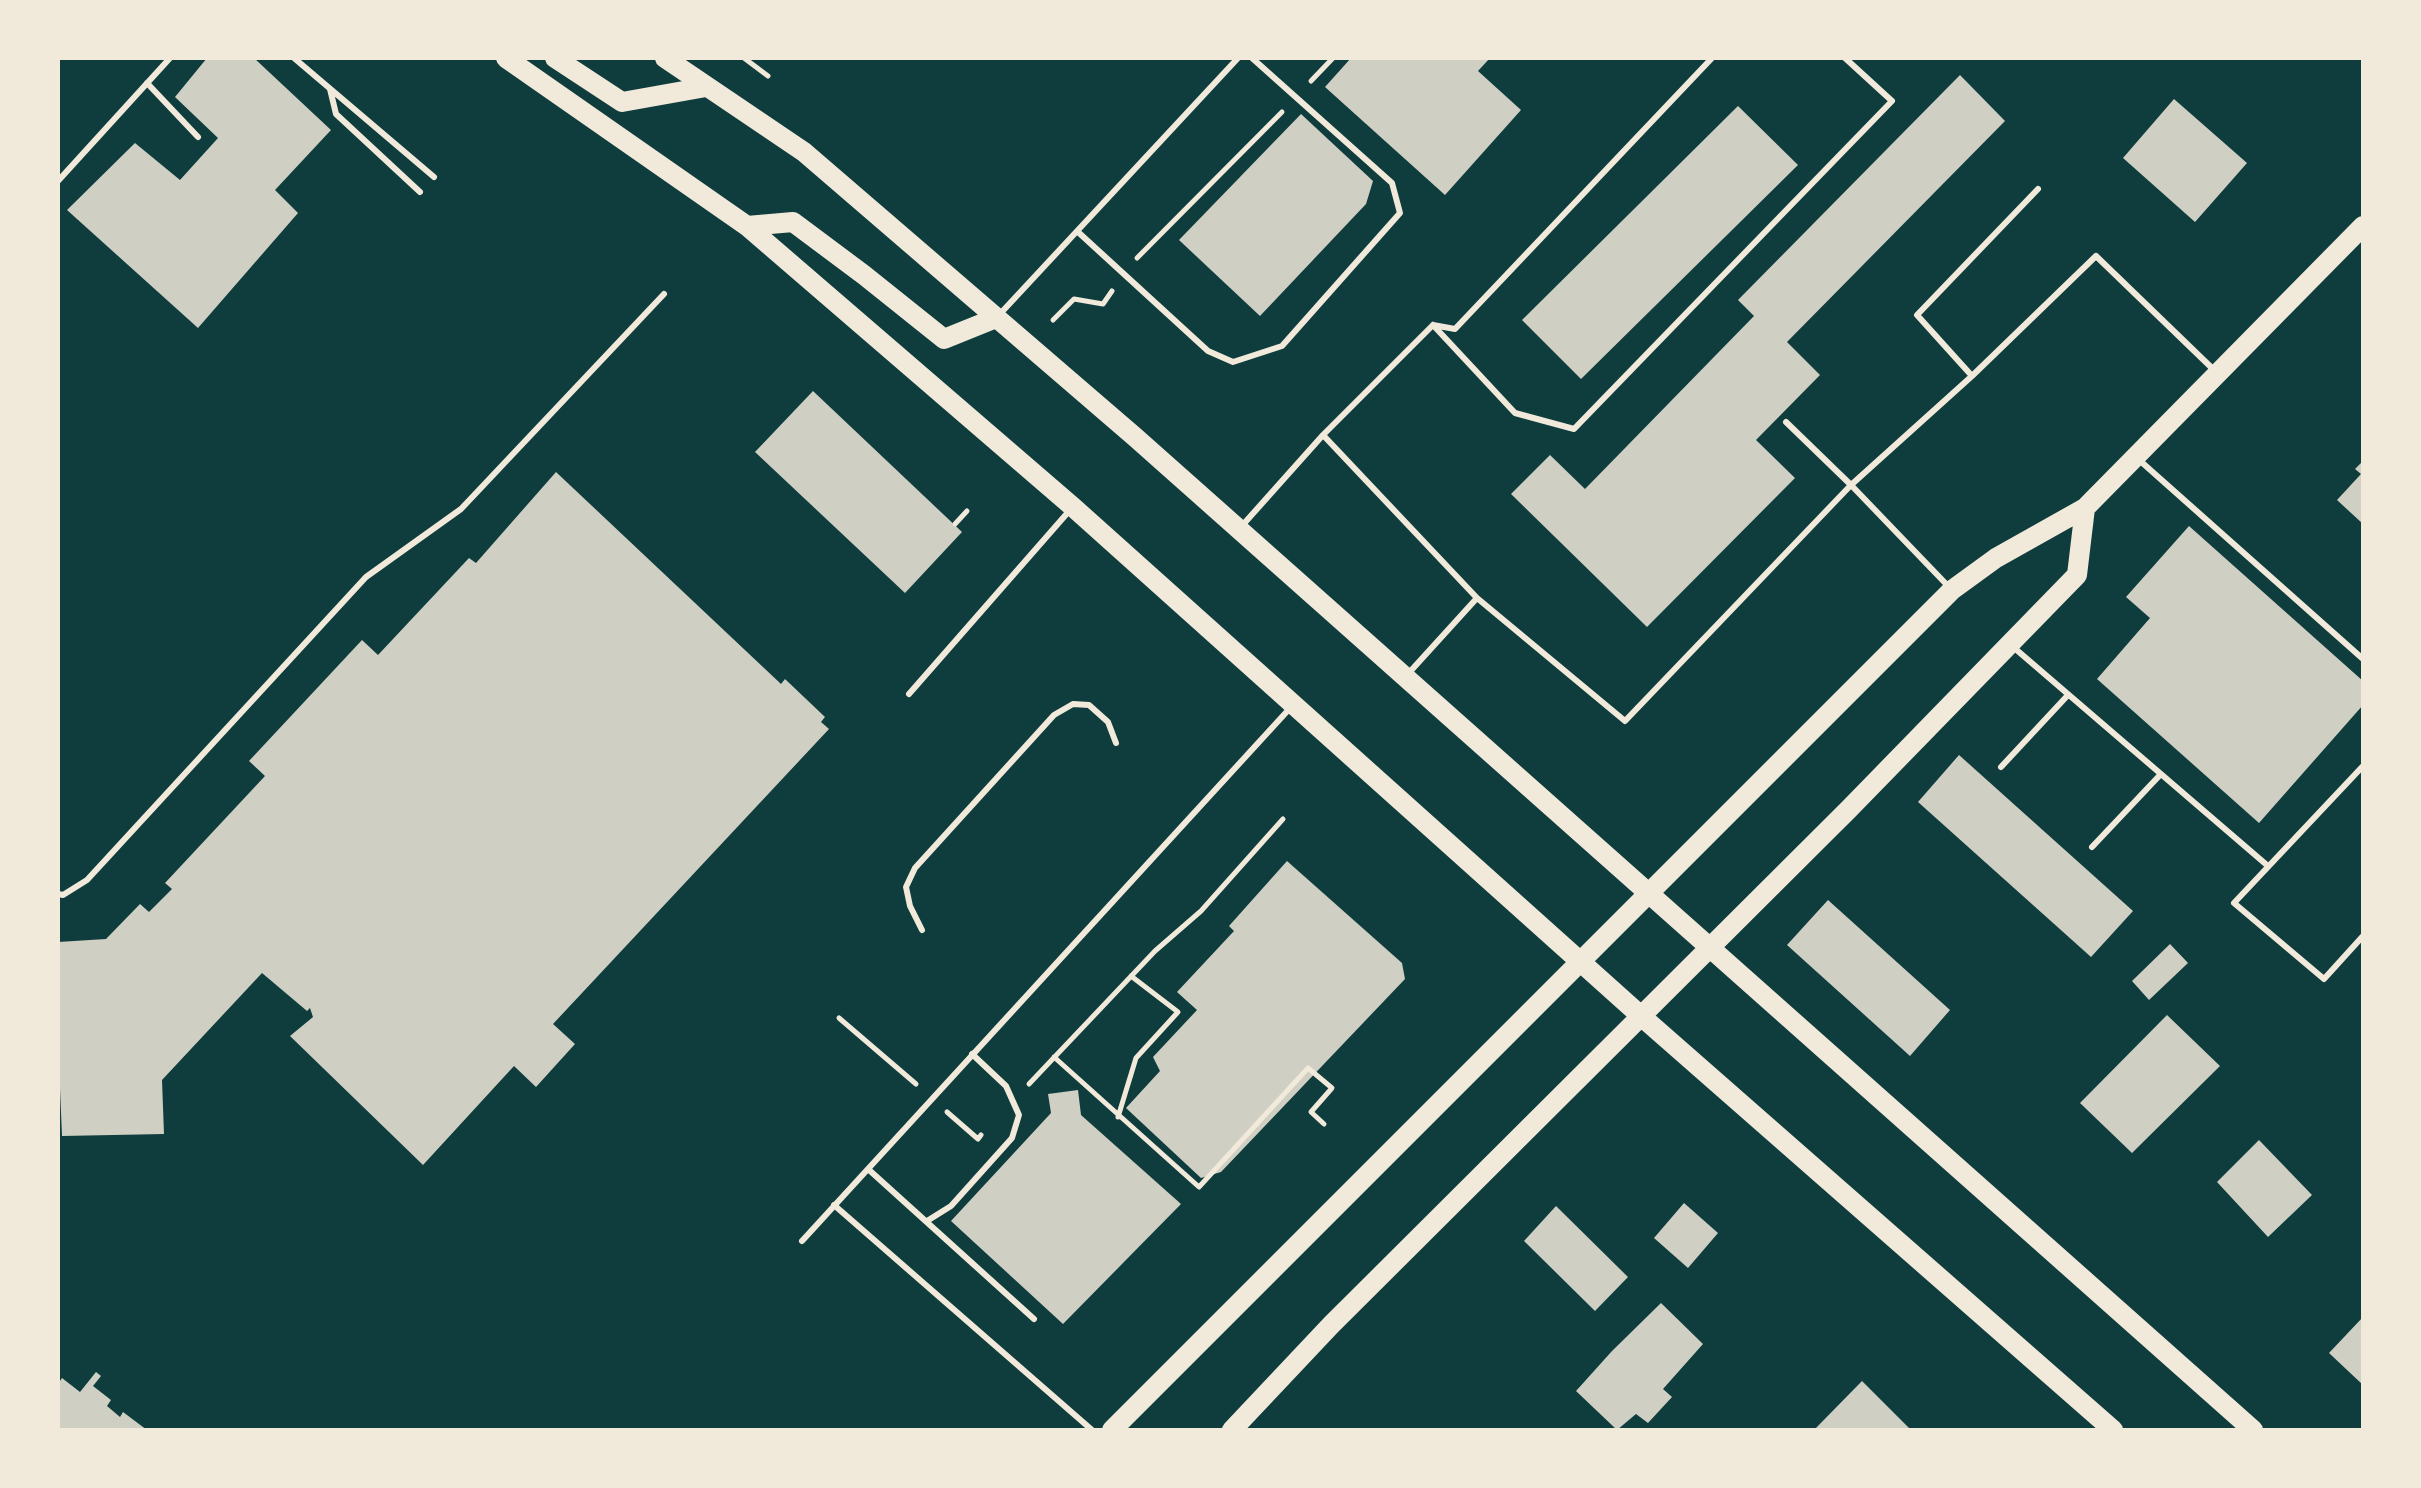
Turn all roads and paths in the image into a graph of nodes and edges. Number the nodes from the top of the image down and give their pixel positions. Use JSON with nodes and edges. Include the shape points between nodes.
{"nodes":[{"id":1,"x":170,"y":58,"type":"edge"},
{"id":2,"x":294,"y":58,"type":"edge"},
{"id":3,"x":506,"y":58,"type":"edge"},
{"id":4,"x":555,"y":58,"type":"edge"},
{"id":5,"x":665,"y":58,"type":"edge"},
{"id":6,"x":744,"y":58,"type":"edge"},
{"id":7,"x":1238,"y":58,"type":"edge"},
{"id":8,"x":1252,"y":58,"type":"edge"},
{"id":9,"x":1333,"y":58,"type":"edge"},
{"id":10,"x":1712,"y":58,"type":"edge"},
{"id":11,"x":1845,"y":58,"type":"edge"},
{"id":12,"x":768,"y":76,"type":"dead end"},
{"id":13,"x":147,"y":83,"type":"junction"},
{"id":14,"x":706,"y":87,"type":"junction"},
{"id":15,"x":330,"y":89,"type":"junction"},
{"id":16,"x":1296,"y":97,"type":"junction"},
{"id":17,"x":198,"y":137,"type":"dead end"},
{"id":18,"x":434,"y":177,"type":"dead end"},
{"id":19,"x":58,"y":181,"type":"edge"},
{"id":20,"x":2038,"y":189,"type":"dead end"},
{"id":21,"x":420,"y":192,"type":"dead end"},
{"id":22,"x":747,"y":226,"type":"junction"},
{"id":23,"x":2363,"y":226,"type":"edge"},
{"id":24,"x":1078,"y":232,"type":"junction"},
{"id":25,"x":1123,"y":273,"type":"junction"},
{"id":26,"x":664,"y":294,"type":"dead end"},
{"id":27,"x":996,"y":318,"type":"junction"},
{"id":28,"x":1053,"y":320,"type":"dead end"},
{"id":29,"x":1433,"y":325,"type":"junction"},
{"id":30,"x":2217,"y":372,"type":"junction"},
{"id":31,"x":1972,"y":376,"type":"junction"},
{"id":32,"x":1786,"y":422,"type":"dead end"},
{"id":33,"x":1323,"y":435,"type":"junction"},
{"id":34,"x":2135,"y":456,"type":"junction"},
{"id":35,"x":1851,"y":485,"type":"junction"},
{"id":36,"x":1073,"y":507,"type":"junction"},
{"id":37,"x":2085,"y":508,"type":"junction"},
{"id":38,"x":967,"y":511,"type":"dead end"},
{"id":39,"x":955,"y":524,"type":"dead end"},
{"id":40,"x":1239,"y":529,"type":"junction"},
{"id":41,"x":1952,"y":590,"type":"junction"},
{"id":42,"x":1477,"y":598,"type":"junction"},
{"id":43,"x":2009,"y":644,"type":"junction"},
{"id":44,"x":2363,"y":659,"type":"edge"},
{"id":45,"x":1406,"y":676,"type":"junction"},
{"id":46,"x":909,"y":694,"type":"dead end"},
{"id":47,"x":2068,"y":695,"type":"junction"},
{"id":48,"x":1295,"y":704,"type":"junction"},
{"id":49,"x":1116,"y":743,"type":"dead end"},
{"id":50,"x":2363,"y":766,"type":"edge"},
{"id":51,"x":2001,"y":767,"type":"dead end"},
{"id":52,"x":2160,"y":775,"type":"junction"},
{"id":53,"x":1283,"y":819,"type":"dead end"},
{"id":54,"x":2092,"y":847,"type":"dead end"},
{"id":55,"x":2268,"y":866,"type":"junction"},
{"id":56,"x":1650,"y":892,"type":"junction"},
{"id":57,"x":58,"y":894,"type":"edge"},
{"id":58,"x":922,"y":930,"type":"dead end"},
{"id":59,"x":2363,"y":936,"type":"edge"},
{"id":60,"x":1711,"y":946,"type":"junction"},
{"id":61,"x":1581,"y":962,"type":"junction"},
{"id":62,"x":1131,"y":976,"type":"junction"},
{"id":63,"x":1641,"y":1016,"type":"junction"},
{"id":64,"x":972,"y":1054,"type":"junction"},
{"id":65,"x":1118,"y":1117,"type":"junction"},
{"id":66,"x":1324,"y":1124,"type":"dead end"},
{"id":67,"x":868,"y":1169,"type":"junction"},
{"id":68,"x":834,"y":1205,"type":"junction"},
{"id":69,"x":927,"y":1221,"type":"junction"},
{"id":70,"x":802,"y":1241,"type":"dead end"},
{"id":71,"x":1034,"y":1319,"type":"dead end"},
{"id":72,"x":1092,"y":1430,"type":"edge"},
{"id":73,"x":1112,"y":1430,"type":"edge"},
{"id":74,"x":1232,"y":1430,"type":"edge"},
{"id":75,"x":2113,"y":1430,"type":"edge"},
{"id":76,"x":2253,"y":1430,"type":"edge"}],
"edges":[{"from":1,"to":13,"type":"lane"},
{"from":2,"to":15,"type":"lane"},
{"from":3,"to":22,"type":"main road"},
{"from":4,"to":14,"type":"main road","via":[[622,102]]},
{"from":5,"to":14,"type":"main road"},
{"from":6,"to":12,"type":"path"},
{"from":7,"to":24,"type":"lane"},
{"from":8,"to":16,"type":"lane"},
{"from":9,"to":16,"type":"path"},
{"from":10,"to":29,"type":"lane","via":[[1455,329]]},
{"from":11,"to":29,"type":"lane","via":[[1892,101],[1574,429],[1515,413]]},
{"from":13,"to":17,"type":"lane"},
{"from":13,"to":19,"type":"lane"},
{"from":14,"to":27,"type":"main road","via":[[804,152]]},
{"from":15,"to":18,"type":"lane"},
{"from":15,"to":21,"type":"lane","via":[[336,114]]},
{"from":16,"to":25,"type":"path"},
{"from":16,"to":25,"type":"lane","via":[[1392,183],[1400,213],[1282,346],[1233,362],[1208,351]]},
{"from":20,"to":31,"type":"lane","via":[[1917,315]]},
{"from":22,"to":27,"type":"main road","via":[[793,222],[944,339]]},
{"from":22,"to":36,"type":"main road"},
{"from":23,"to":30,"type":"main road"},
{"from":24,"to":25,"type":"lane"},
{"from":24,"to":27,"type":"lane"},
{"from":25,"to":28,"type":"path","via":[[1103,304],[1074,299]]},
{"from":26,"to":57,"type":"lane","via":[[461,509],[366,577],[87,880]]},
{"from":27,"to":40,"type":"main road"},
{"from":29,"to":33,"type":"lane"},
{"from":30,"to":31,"type":"lane","via":[[2096,256]]},
{"from":30,"to":34,"type":"main road"},
{"from":31,"to":35,"type":"lane"},
{"from":32,"to":35,"type":"lane"},
{"from":33,"to":40,"type":"lane"},
{"from":33,"to":42,"type":"lane"},
{"from":34,"to":37,"type":"main road"},
{"from":34,"to":44,"type":"lane"},
{"from":35,"to":41,"type":"lane"},
{"from":35,"to":42,"type":"lane","via":[[1625,721]]},
{"from":36,"to":46,"type":"lane"},
{"from":36,"to":48,"type":"main road"},
{"from":37,"to":41,"type":"main road","via":[[1996,558]]},
{"from":37,"to":43,"type":"main road","via":[[2077,575]]},
{"from":38,"to":39,"type":"path"},
{"from":40,"to":45,"type":"main road"},
{"from":41,"to":56,"type":"main road"},
{"from":42,"to":45,"type":"lane"},
{"from":43,"to":47,"type":"lane"},
{"from":43,"to":60,"type":"main road"},
{"from":45,"to":56,"type":"main road"},
{"from":47,"to":51,"type":"lane"},
{"from":47,"to":52,"type":"lane"},
{"from":48,"to":61,"type":"main road"},
{"from":48,"to":64,"type":"lane"},
{"from":49,"to":58,"type":"lane","via":[[1108,722],[1089,705],[1073,704],[1054,715],[915,868],[906,887]]},
{"from":50,"to":55,"type":"lane"},
{"from":52,"to":54,"type":"lane"},
{"from":52,"to":55,"type":"lane"},
{"from":53,"to":62,"type":"path","via":[[1201,911]]},
{"from":55,"to":59,"type":"lane","via":[[2234,903],[2324,979]]},
{"from":56,"to":60,"type":"main road"},
{"from":56,"to":61,"type":"main road"},
{"from":60,"to":63,"type":"main road"},
{"from":60,"to":76,"type":"main road"},
{"from":61,"to":63,"type":"main road"},
{"from":61,"to":73,"type":"main road"},
{"from":62,"to":65,"type":"path","via":[[1178,1012],[1136,1058]]},
{"from":62,"to":65,"type":"path","via":[[1054,1057]]},
{"from":63,"to":74,"type":"main road"},
{"from":63,"to":75,"type":"main road"},
{"from":64,"to":67,"type":"lane"},
{"from":64,"to":69,"type":"lane","via":[[1006,1086],[1019,1115],[1012,1138],[951,1206]]},
{"from":65,"to":66,"type":"path","via":[[1199,1187],[1308,1068],[1332,1088],[1311,1112]]},
{"from":67,"to":68,"type":"lane"},
{"from":67,"to":69,"type":"lane"},
{"from":68,"to":70,"type":"lane"},
{"from":68,"to":72,"type":"lane"},
{"from":69,"to":71,"type":"lane"}]}
